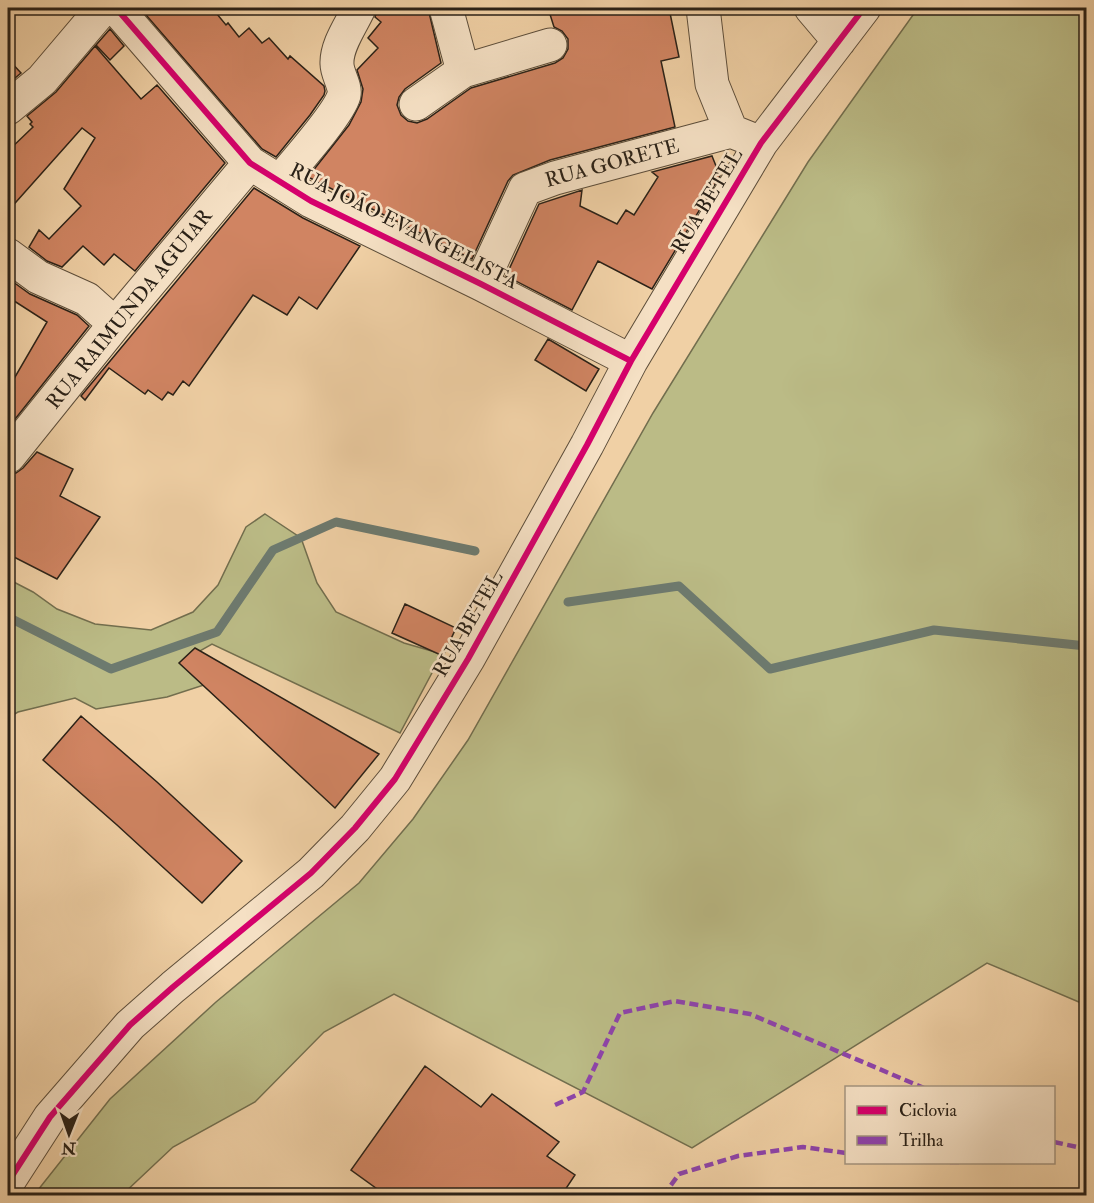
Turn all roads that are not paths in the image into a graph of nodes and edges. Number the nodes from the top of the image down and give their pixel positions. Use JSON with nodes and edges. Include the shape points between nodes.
{"nodes":[{"id":1,"x":104,"y":8,"type":"edge"},
{"id":2,"x":116,"y":8,"type":"edge"},
{"id":3,"x":359,"y":8,"type":"edge"},
{"id":4,"x":446,"y":8,"type":"edge"},
{"id":5,"x":703,"y":8,"type":"edge"},
{"id":6,"x":812,"y":8,"type":"edge"},
{"id":7,"x":864,"y":8,"type":"edge"},
{"id":8,"x":839,"y":41,"type":"junction"},
{"id":9,"x":550,"y":45,"type":"dead end"},
{"id":10,"x":464,"y":71,"type":"junction"},
{"id":11,"x":416,"y":104,"type":"dead end"},
{"id":12,"x":8,"y":108,"type":"edge"},
{"id":13,"x":731,"y":131,"type":"junction"},
{"id":14,"x":761,"y":143,"type":"junction"},
{"id":15,"x":250,"y":163,"type":"junction"},
{"id":16,"x":280,"y":181,"type":"junction"},
{"id":17,"x":8,"y":255,"type":"edge"},
{"id":18,"x":481,"y":284,"type":"junction"},
{"id":19,"x":115,"y":324,"type":"junction"},
{"id":20,"x":631,"y":361,"type":"junction"},
{"id":21,"x":9,"y":456,"type":"edge"},
{"id":22,"x":8,"y":1182,"type":"edge"}],
"edges":[{"from":1,"to":12,"type":"street","via":[[42,80]]},
{"from":2,"to":15,"type":"street","name":"RUA JOÃO EVANGELISTA"},
{"from":3,"to":16,"type":"street","via":[[337,57],[344,95]]},
{"from":4,"to":10,"type":"street"},
{"from":5,"to":13,"type":"street","via":[[712,84]]},
{"from":6,"to":8,"type":"street"},
{"from":7,"to":8,"type":"street","name":"RUA BETEL"},
{"from":8,"to":14,"type":"street","name":"RUA BETEL"},
{"from":9,"to":10,"type":"street"},
{"from":10,"to":11,"type":"street"},
{"from":13,"to":14,"type":"street"},
{"from":13,"to":18,"type":"street","name":"RUA GORETE","via":[[525,189]]},
{"from":14,"to":20,"type":"street","name":"RUA BETEL"},
{"from":15,"to":16,"type":"street","name":"RUA JOÃO EVANGELISTA"},
{"from":15,"to":19,"type":"street","name":"RUA RAIMUNDA AGUIAR"},
{"from":16,"to":18,"type":"street","name":"RUA JOÃO EVANGELISTA","via":[[310,201]]},
{"from":17,"to":19,"type":"street","via":[[38,278],[87,299]]},
{"from":18,"to":20,"type":"street","name":"RUA JOÃO EVANGELISTA"},
{"from":19,"to":21,"type":"street","name":"RUA RAIMUNDA AGUIAR"},
{"from":20,"to":22,"type":"street","name":"RUA BETEL","via":[[468,659],[395,779],[311,873],[130,1025],[50,1117]]}]}
